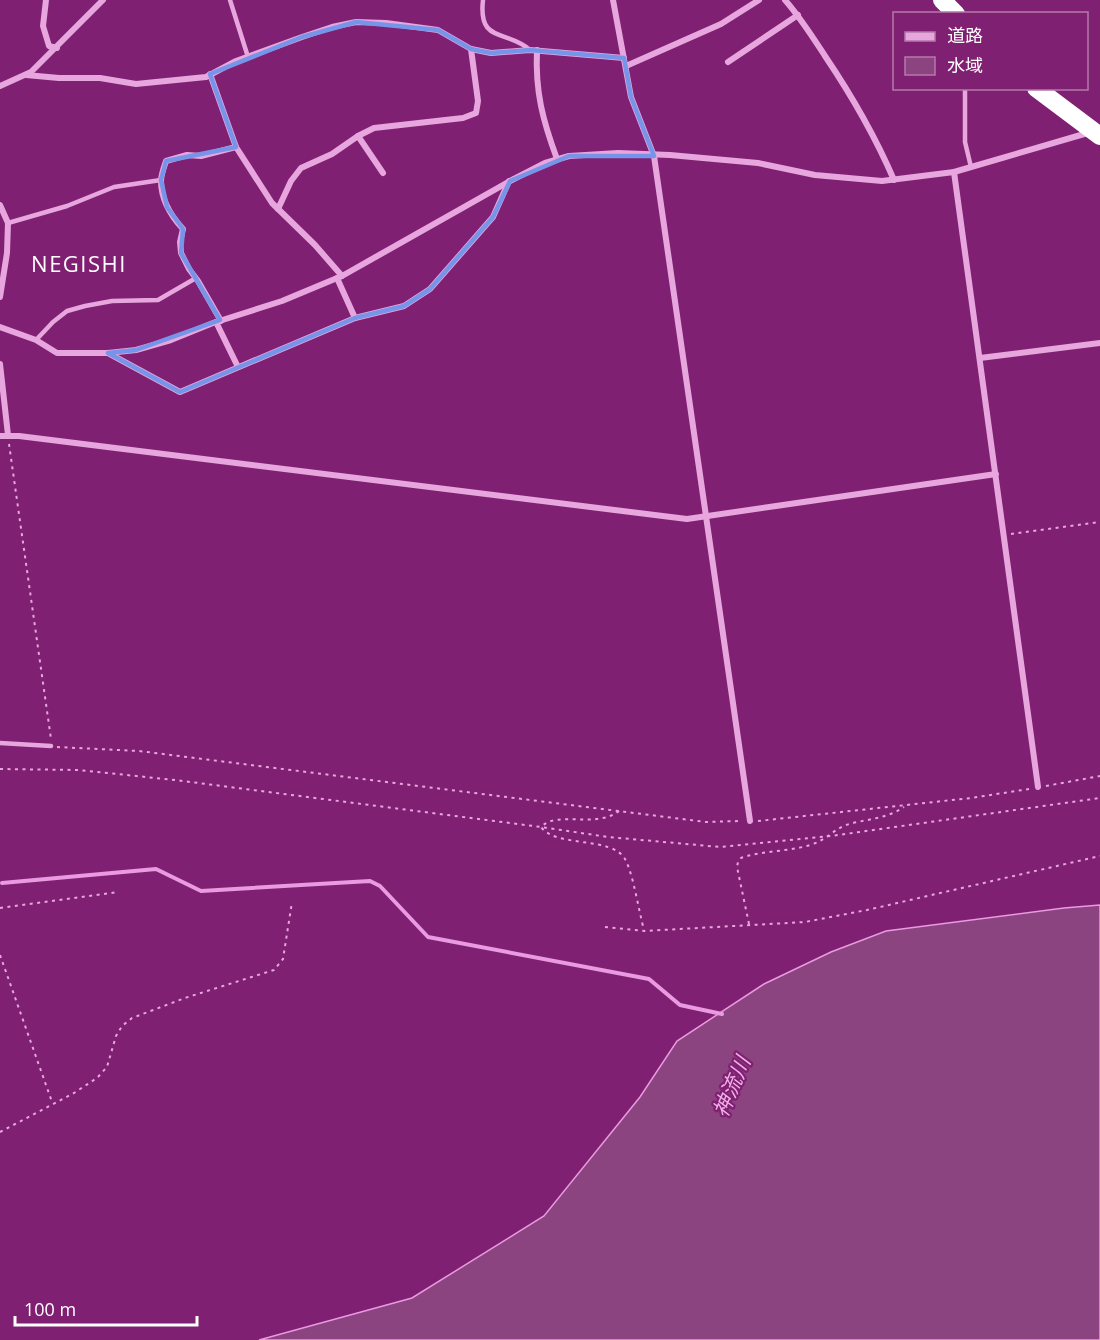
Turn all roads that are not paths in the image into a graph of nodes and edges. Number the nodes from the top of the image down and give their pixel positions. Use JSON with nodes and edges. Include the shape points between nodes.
{"nodes":[{"id":1,"x":46,"y":0,"type":"edge"},
{"id":2,"x":103,"y":0,"type":"edge"},
{"id":3,"x":230,"y":0,"type":"edge"},
{"id":4,"x":483,"y":0,"type":"edge"},
{"id":5,"x":613,"y":0,"type":"edge"},
{"id":6,"x":759,"y":0,"type":"edge"},
{"id":7,"x":784,"y":0,"type":"edge"},
{"id":8,"x":942,"y":0,"type":"edge"},
{"id":9,"x":954,"y":12,"type":"edge"},
{"id":10,"x":798,"y":15,"type":"junction"},
{"id":11,"x":57,"y":48,"type":"junction"},
{"id":12,"x":471,"y":49,"type":"junction"},
{"id":13,"x":534,"y":50,"type":"junction"},
{"id":14,"x":248,"y":57,"type":"junction"},
{"id":15,"x":624,"y":58,"type":"junction"},
{"id":16,"x":728,"y":62,"type":"dead end"},
{"id":17,"x":626,"y":66,"type":"junction"},
{"id":18,"x":210,"y":74,"type":"junction"},
{"id":19,"x":26,"y":75,"type":"junction"},
{"id":20,"x":0,"y":86,"type":"edge"},
{"id":21,"x":965,"y":90,"type":"edge"},
{"id":22,"x":1039,"y":90,"type":"edge"},
{"id":23,"x":1098,"y":133,"type":"edge"},
{"id":24,"x":358,"y":136,"type":"junction"},
{"id":25,"x":236,"y":147,"type":"junction"},
{"id":26,"x":654,"y":156,"type":"junction"},
{"id":27,"x":557,"y":159,"type":"junction"},
{"id":28,"x":971,"y":167,"type":"junction"},
{"id":29,"x":954,"y":172,"type":"junction"},
{"id":30,"x":383,"y":173,"type":"dead end"},
{"id":31,"x":161,"y":180,"type":"junction"},
{"id":32,"x":894,"y":180,"type":"junction"},
{"id":33,"x":510,"y":181,"type":"junction"},
{"id":34,"x":0,"y":205,"type":"edge"},
{"id":35,"x":278,"y":209,"type":"junction"},
{"id":36,"x":8,"y":223,"type":"junction"},
{"id":37,"x":339,"y":277,"type":"junction"},
{"id":38,"x":196,"y":278,"type":"junction"},
{"id":39,"x":0,"y":297,"type":"edge"},
{"id":40,"x":355,"y":318,"type":"junction"},
{"id":41,"x":218,"y":321,"type":"junction"},
{"id":42,"x":0,"y":327,"type":"edge"},
{"id":43,"x":36,"y":340,"type":"junction"},
{"id":44,"x":1100,"y":343,"type":"edge"},
{"id":45,"x":108,"y":353,"type":"junction"},
{"id":46,"x":980,"y":358,"type":"junction"},
{"id":47,"x":0,"y":364,"type":"edge"},
{"id":48,"x":238,"y":368,"type":"junction"},
{"id":49,"x":8,"y":435,"type":"junction"},
{"id":50,"x":0,"y":436,"type":"edge"},
{"id":51,"x":996,"y":474,"type":"junction"},
{"id":52,"x":706,"y":517,"type":"junction"},
{"id":53,"x":0,"y":742,"type":"edge"},
{"id":54,"x":51,"y":746,"type":"road end"},
{"id":55,"x":1038,"y":787,"type":"road end"},
{"id":56,"x":750,"y":821,"type":"road end"}],
"edges":[{"from":1,"to":11,"type":"street","via":[[43,26],[49,46]]},
{"from":2,"to":11,"type":"street"},
{"from":3,"to":14,"type":"lane"},
{"from":4,"to":13,"type":"lane","via":[[481,14],[486,28]]},
{"from":5,"to":15,"type":"street"},
{"from":6,"to":17,"type":"street","via":[[721,24]]},
{"from":7,"to":10,"type":"street"},
{"from":8,"to":9,"type":"highway"},
{"from":10,"to":16,"type":"street"},
{"from":10,"to":32,"type":"street","via":[[851,94]]},
{"from":11,"to":19,"type":"street"},
{"from":12,"to":13,"type":"street","via":[[491,53]]},
{"from":12,"to":14,"type":"street","via":[[438,30],[356,22]]},
{"from":12,"to":24,"type":"street","via":[[476,113],[374,128]]},
{"from":13,"to":15,"type":"street"},
{"from":13,"to":27,"type":"street","via":[[543,121]]},
{"from":14,"to":18,"type":"street"},
{"from":15,"to":17,"type":"street"},
{"from":17,"to":26,"type":"street","via":[[630,97]]},
{"from":18,"to":19,"type":"street","via":[[136,84],[100,78]]},
{"from":18,"to":25,"type":"street"},
{"from":19,"to":20,"type":"street"},
{"from":21,"to":28,"type":"lane","via":[[965,142]]},
{"from":22,"to":23,"type":"highway"},
{"from":23,"to":28,"type":"street"},
{"from":24,"to":30,"type":"street"},
{"from":24,"to":35,"type":"street","via":[[301,168]]},
{"from":25,"to":31,"type":"street","via":[[166,161]]},
{"from":25,"to":35,"type":"street"},
{"from":26,"to":27,"type":"street","via":[[618,153]]},
{"from":26,"to":32,"type":"street","via":[[758,163],[814,175]]},
{"from":26,"to":52,"type":"street"},
{"from":27,"to":33,"type":"street"},
{"from":28,"to":29,"type":"street"},
{"from":29,"to":32,"type":"street"},
{"from":29,"to":46,"type":"street"},
{"from":31,"to":36,"type":"lane","via":[[114,187]]},
{"from":31,"to":38,"type":"street","via":[[167,207],[183,229],[181,253]]},
{"from":33,"to":37,"type":"street"},
{"from":33,"to":40,"type":"street","via":[[493,217],[430,289],[405,306]]},
{"from":34,"to":36,"type":"street"},
{"from":35,"to":37,"type":"street","via":[[315,245]]},
{"from":36,"to":39,"type":"street"},
{"from":37,"to":40,"type":"street"},
{"from":37,"to":41,"type":"street","via":[[282,301]]},
{"from":38,"to":41,"type":"street"},
{"from":38,"to":43,"type":"lane","via":[[158,300],[112,301],[67,311]]},
{"from":40,"to":48,"type":"street"},
{"from":41,"to":45,"type":"street","via":[[171,340]]},
{"from":41,"to":48,"type":"street"},
{"from":42,"to":43,"type":"street"},
{"from":43,"to":45,"type":"street","via":[[57,353]]},
{"from":44,"to":46,"type":"street"},
{"from":45,"to":48,"type":"street","via":[[180,392]]},
{"from":46,"to":51,"type":"street"},
{"from":47,"to":49,"type":"street"},
{"from":49,"to":50,"type":"street"},
{"from":49,"to":52,"type":"street","via":[[687,519]]},
{"from":51,"to":52,"type":"street"},
{"from":51,"to":55,"type":"street"},
{"from":52,"to":56,"type":"street"},
{"from":53,"to":54,"type":"lane"}]}
